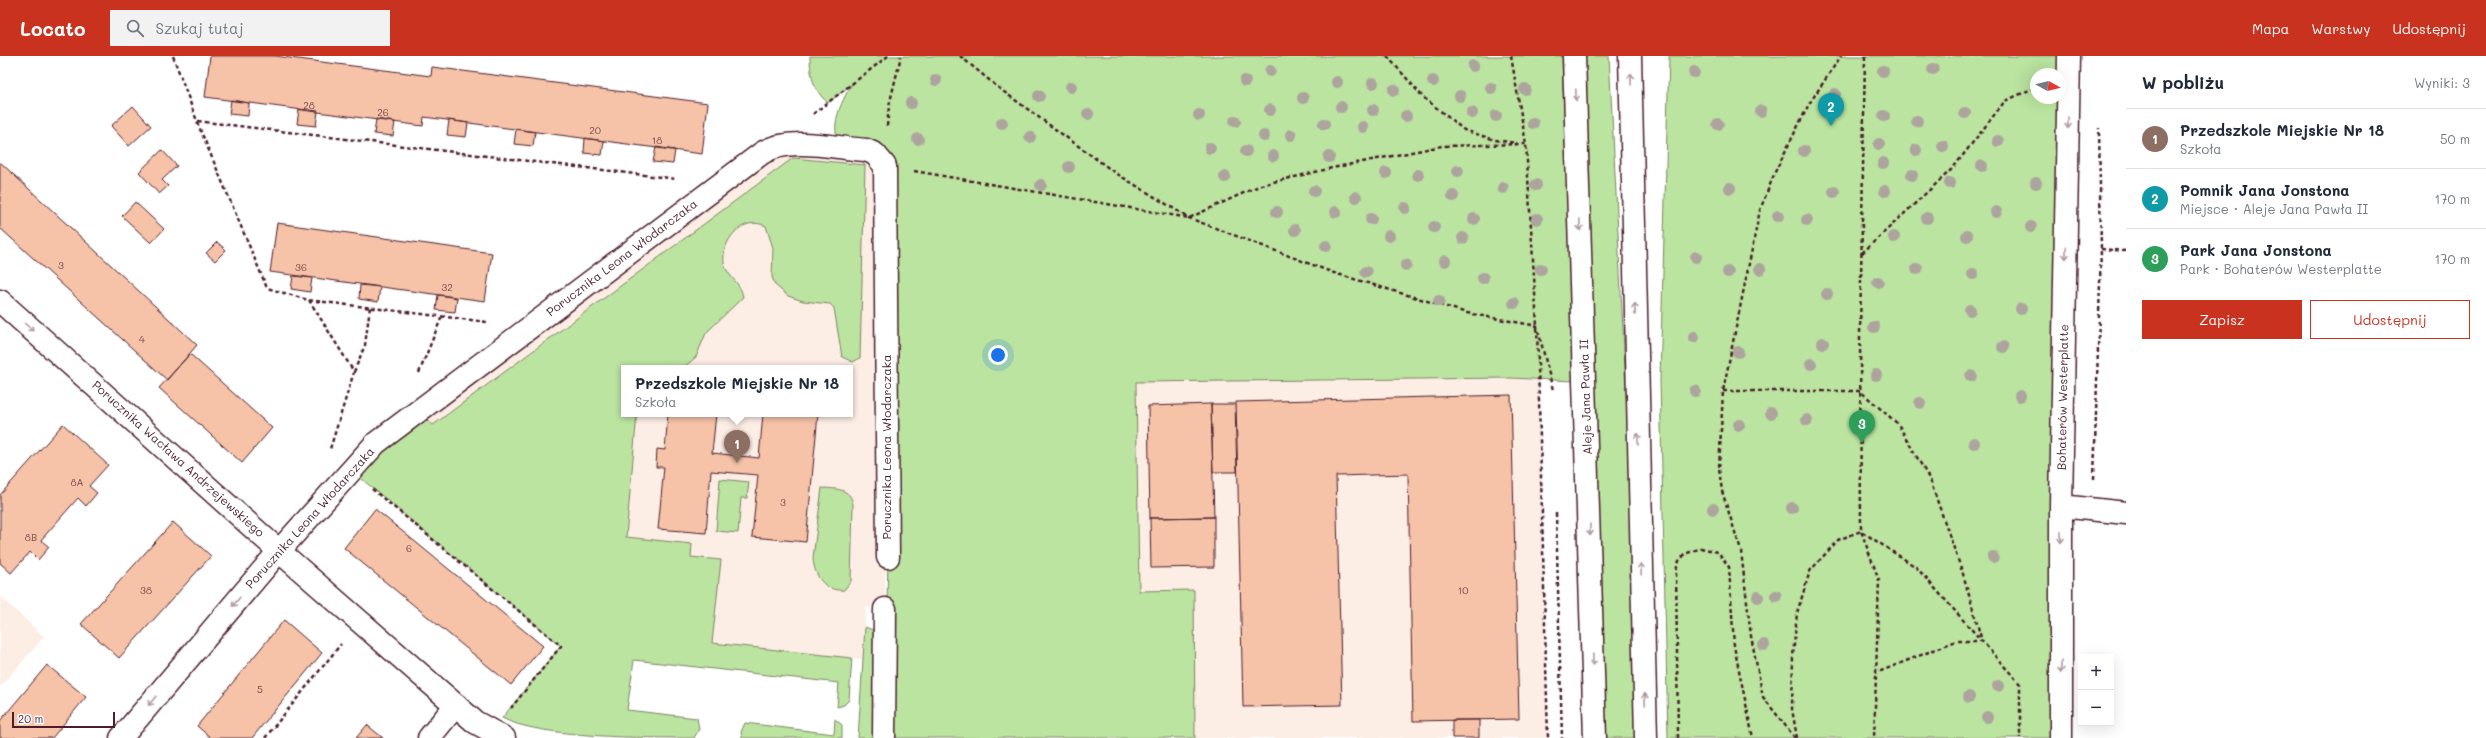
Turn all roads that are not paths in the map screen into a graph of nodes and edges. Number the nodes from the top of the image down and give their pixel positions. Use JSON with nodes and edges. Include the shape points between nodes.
{"nodes":[{"id":1,"x":1574,"y":56,"type":"edge"},
{"id":2,"x":1630,"y":56,"type":"edge"},
{"id":3,"x":2069,"y":56,"type":"edge"},
{"id":4,"x":0,"y":301,"type":"edge"},
{"id":5,"x":2062,"y":506,"type":"junction"},
{"id":6,"x":2126,"y":513,"type":"edge"},
{"id":7,"x":279,"y":551,"type":"junction"},
{"id":8,"x":888,"y":557,"type":"dead end"},
{"id":9,"x":885,"y":609,"type":"dead end"},
{"id":10,"x":456,"y":705,"type":"junction"},
{"id":11,"x":498,"y":735,"type":"edge"},
{"id":12,"x":121,"y":738,"type":"edge"},
{"id":13,"x":429,"y":738,"type":"edge"},
{"id":14,"x":884,"y":738,"type":"edge"},
{"id":15,"x":1595,"y":738,"type":"edge"},
{"id":16,"x":1646,"y":738,"type":"edge"},
{"id":17,"x":2061,"y":738,"type":"edge"}],
"edges":[{"from":1,"to":15,"type":"street","name":"Aleje Jana Pawła II","one_way":true},
{"from":16,"to":2,"type":"street","one_way":true},
{"from":3,"to":5,"type":"street","name":"Bohaterów Westerplatte","one_way":true},
{"from":4,"to":7,"type":"street","name":"Porucznika Wacława Andrzejewskiego","one_way":true},
{"from":5,"to":6,"type":"street"},
{"from":5,"to":17,"type":"street","name":"Bohaterów Westerplatte","one_way":true},
{"from":7,"to":8,"type":"street","name":"Porucznika Leona Włodarczaka","via":[[376,444],[769,149],[784,145],[866,150],[875,154],[885,166]]},
{"from":7,"to":10,"type":"street","name":"Porucznika Wacława Andrzejewskiego"},
{"from":7,"to":12,"type":"street","name":"Porucznika Leona Włodarczaka","one_way":true},
{"from":9,"to":14,"type":"street"},
{"from":10,"to":11,"type":"street","name":"Porucznika Wacława Andrzejewskiego","via":[[475,722]]},
{"from":10,"to":13,"type":"street"}]}
